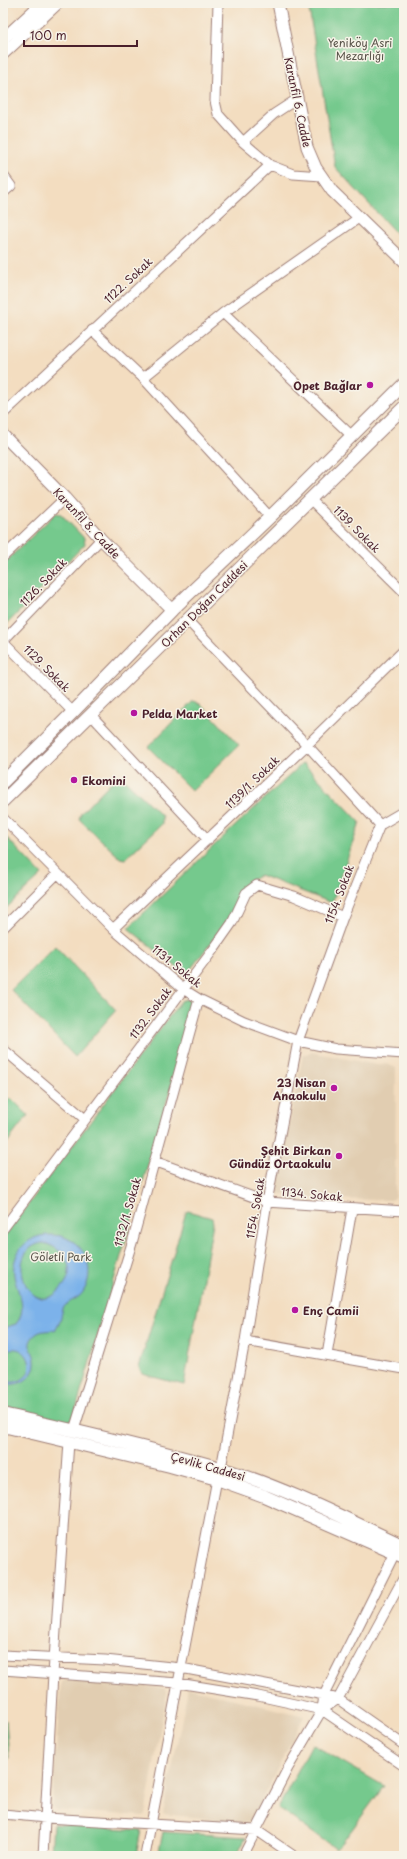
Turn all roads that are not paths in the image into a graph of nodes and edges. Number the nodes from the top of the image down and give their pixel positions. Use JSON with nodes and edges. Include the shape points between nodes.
{"nodes":[{"id":1,"x":42,"y":3,"type":"edge"},
{"id":2,"x":58,"y":3,"type":"edge"},
{"id":3,"x":218,"y":3,"type":"edge"},
{"id":4,"x":278,"y":3,"type":"edge"},
{"id":5,"x":3,"y":39,"type":"edge"},
{"id":6,"x":3,"y":54,"type":"edge"},
{"id":7,"x":297,"y":99,"type":"junction"},
{"id":8,"x":243,"y":142,"type":"junction"},
{"id":9,"x":270,"y":165,"type":"junction"},
{"id":10,"x":3,"y":175,"type":"edge"},
{"id":11,"x":322,"y":176,"type":"junction"},
{"id":12,"x":3,"y":193,"type":"edge"},
{"id":13,"x":360,"y":218,"type":"junction"},
{"id":14,"x":404,"y":261,"type":"edge"},
{"id":15,"x":223,"y":313,"type":"junction"},
{"id":16,"x":92,"y":330,"type":"junction"},
{"id":17,"x":143,"y":378,"type":"junction"},
{"id":18,"x":404,"y":384,"type":"edge"},
{"id":19,"x":404,"y":407,"type":"edge"},
{"id":20,"x":3,"y":414,"type":"edge"},
{"id":21,"x":398,"y":418,"type":"edge"},
{"id":22,"x":3,"y":435,"type":"edge"},
{"id":23,"x":352,"y":436,"type":"junction"},
{"id":24,"x":65,"y":498,"type":"junction"},
{"id":25,"x":311,"y":500,"type":"junction"},
{"id":26,"x":270,"y":517,"type":"junction"},
{"id":27,"x":101,"y":539,"type":"junction"},
{"id":28,"x":3,"y":557,"type":"edge"},
{"id":29,"x":404,"y":592,"type":"edge"},
{"id":30,"x":172,"y":610,"type":"junction"},
{"id":31,"x":188,"y":621,"type":"junction"},
{"id":32,"x":3,"y":641,"type":"edge"},
{"id":33,"x":404,"y":650,"type":"edge"},
{"id":34,"x":73,"y":712,"type":"junction"},
{"id":35,"x":92,"y":716,"type":"junction"},
{"id":36,"x":307,"y":745,"type":"junction"},
{"id":37,"x":3,"y":782,"type":"edge"},
{"id":38,"x":3,"y":801,"type":"edge"},
{"id":39,"x":404,"y":811,"type":"edge"},
{"id":40,"x":3,"y":818,"type":"edge"},
{"id":41,"x":380,"y":825,"type":"junction"},
{"id":42,"x":208,"y":840,"type":"junction"},
{"id":43,"x":57,"y":874,"type":"junction"},
{"id":44,"x":343,"y":917,"type":"junction"},
{"id":45,"x":3,"y":928,"type":"edge"},
{"id":46,"x":113,"y":929,"type":"junction"},
{"id":47,"x":183,"y":989,"type":"junction"},
{"id":48,"x":199,"y":999,"type":"junction"},
{"id":49,"x":298,"y":1041,"type":"junction"},
{"id":50,"x":3,"y":1049,"type":"edge"},
{"id":51,"x":404,"y":1054,"type":"edge"},
{"id":52,"x":85,"y":1119,"type":"junction"},
{"id":53,"x":154,"y":1161,"type":"junction"},
{"id":54,"x":267,"y":1202,"type":"junction"},
{"id":55,"x":352,"y":1209,"type":"junction"},
{"id":56,"x":404,"y":1211,"type":"edge"},
{"id":57,"x":3,"y":1229,"type":"edge"},
{"id":58,"x":245,"y":1341,"type":"junction"},
{"id":59,"x":327,"y":1355,"type":"junction"},
{"id":60,"x":404,"y":1369,"type":"edge"},
{"id":61,"x":3,"y":1414,"type":"edge"},
{"id":62,"x":3,"y":1426,"type":"edge"},
{"id":63,"x":74,"y":1430,"type":"junction"},
{"id":64,"x":69,"y":1442,"type":"junction"},
{"id":65,"x":219,"y":1474,"type":"junction"},
{"id":66,"x":401,"y":1552,"type":"edge"},
{"id":67,"x":404,"y":1577,"type":"edge"},
{"id":68,"x":376,"y":1628,"type":"junction"},
{"id":69,"x":358,"y":1629,"type":"junction"},
{"id":70,"x":3,"y":1655,"type":"edge"},
{"id":71,"x":54,"y":1658,"type":"junction"},
{"id":72,"x":105,"y":1660,"type":"junction"},
{"id":73,"x":181,"y":1668,"type":"junction"},
{"id":74,"x":3,"y":1670,"type":"edge"},
{"id":75,"x":53,"y":1674,"type":"junction"},
{"id":76,"x":118,"y":1678,"type":"junction"},
{"id":77,"x":249,"y":1680,"type":"junction"},
{"id":78,"x":178,"y":1683,"type":"junction"},
{"id":79,"x":324,"y":1695,"type":"junction"},
{"id":80,"x":258,"y":1696,"type":"junction"},
{"id":81,"x":338,"y":1699,"type":"junction"},
{"id":82,"x":322,"y":1710,"type":"junction"},
{"id":83,"x":403,"y":1744,"type":"edge"},
{"id":84,"x":401,"y":1764,"type":"edge"},
{"id":85,"x":3,"y":1814,"type":"edge"},
{"id":86,"x":46,"y":1818,"type":"junction"},
{"id":87,"x":151,"y":1823,"type":"junction"},
{"id":88,"x":256,"y":1830,"type":"junction"},
{"id":89,"x":43,"y":1856,"type":"edge"},
{"id":90,"x":145,"y":1856,"type":"edge"},
{"id":91,"x":243,"y":1856,"type":"edge"},
{"id":92,"x":294,"y":1856,"type":"edge"}],
"edges":[{"from":1,"to":5,"type":"street"},
{"from":2,"to":6,"type":"street"},
{"from":3,"to":8,"type":"street","via":[[215,101],[218,114]]},
{"from":4,"to":7,"type":"street","name":"Karanfil 6. Cadde"},
{"from":7,"to":8,"type":"street","via":[[274,114]]},
{"from":7,"to":11,"type":"street","name":"Karanfil 6. Cadde","via":[[306,147]]},
{"from":8,"to":9,"type":"street"},
{"from":9,"to":11,"type":"street","via":[[293,174]]},
{"from":9,"to":16,"type":"street","name":"1122. Sokak"},
{"from":10,"to":12,"type":"street","via":[[11,186]]},
{"from":11,"to":13,"type":"street","name":"Karanfil 6. Cadde","via":[[332,191]]},
{"from":13,"to":14,"type":"street","name":"Karanfil 6. Cadde"},
{"from":13,"to":15,"type":"street"},
{"from":15,"to":17,"type":"street"},
{"from":15,"to":23,"type":"street"},
{"from":16,"to":17,"type":"street"},
{"from":16,"to":20,"type":"street","name":"1122. Sokak"},
{"from":17,"to":26,"type":"street"},
{"from":18,"to":23,"type":"main road"},
{"from":19,"to":21,"type":"main road","name":"Orhan Doğan Caddesi"},
{"from":21,"to":25,"type":"main road","name":"Orhan Doğan Caddesi"},
{"from":22,"to":24,"type":"street","name":"Karanfil 8. Cadde"},
{"from":23,"to":26,"type":"main road"},
{"from":24,"to":27,"type":"street","name":"Karanfil 8. Cadde"},
{"from":24,"to":28,"type":"street"},
{"from":25,"to":29,"type":"street","name":"1139. Sokak"},
{"from":25,"to":31,"type":"main road","name":"Orhan Doğan Caddesi"},
{"from":26,"to":30,"type":"main road"},
{"from":27,"to":30,"type":"street","name":"Karanfil 8. Cadde"},
{"from":27,"to":32,"type":"street","name":"1126. Sokak"},
{"from":30,"to":34,"type":"main road"},
{"from":31,"to":35,"type":"main road","name":"Orhan Doğan Caddesi"},
{"from":31,"to":36,"type":"street"},
{"from":32,"to":34,"type":"street","name":"1129. Sokak"},
{"from":33,"to":36,"type":"street","name":"1139/1. Sokak"},
{"from":34,"to":37,"type":"main road"},
{"from":35,"to":38,"type":"main road","name":"Orhan Doğan Caddesi"},
{"from":35,"to":42,"type":"street"},
{"from":36,"to":41,"type":"street"},
{"from":36,"to":42,"type":"street","name":"1139/1. Sokak"},
{"from":39,"to":41,"type":"street"},
{"from":40,"to":43,"type":"street","name":"1131. Sokak"},
{"from":41,"to":44,"type":"street","name":"1154. Sokak"},
{"from":42,"to":46,"type":"street","name":"1139/1. Sokak"},
{"from":43,"to":45,"type":"street"},
{"from":43,"to":46,"type":"street","name":"1131. Sokak"},
{"from":44,"to":47,"type":"street","name":"1132. Sokak","via":[[294,896],[254,886],[246,893],[232,923]]},
{"from":44,"to":49,"type":"street","name":"1154. Sokak"},
{"from":46,"to":47,"type":"street","name":"1131. Sokak"},
{"from":47,"to":48,"type":"street","name":"1131. Sokak"},
{"from":47,"to":52,"type":"street","name":"1132. Sokak"},
{"from":48,"to":49,"type":"street","name":"1131. Sokak","via":[[244,1021]]},
{"from":48,"to":53,"type":"street","name":"1132/1. Sokak"},
{"from":49,"to":51,"type":"street","name":"1131. Sokak","via":[[336,1048]]},
{"from":49,"to":54,"type":"street","name":"1154. Sokak"},
{"from":50,"to":52,"type":"street"},
{"from":52,"to":57,"type":"street","name":"1132. Sokak"},
{"from":53,"to":54,"type":"street","name":"1134. Sokak"},
{"from":53,"to":63,"type":"street","name":"1132/1. Sokak","via":[[132,1243]]},
{"from":54,"to":55,"type":"street","name":"1134. Sokak"},
{"from":54,"to":58,"type":"street","name":"1154. Sokak"},
{"from":55,"to":56,"type":"street","name":"1134. Sokak"},
{"from":55,"to":59,"type":"street"},
{"from":58,"to":59,"type":"street"},
{"from":58,"to":65,"type":"street","name":"1154. Sokak"},
{"from":59,"to":60,"type":"street"},
{"from":61,"to":63,"type":"main road","name":"Çevlik Caddesi"},
{"from":62,"to":64,"type":"main road","name":"Çevlik Caddesi"},
{"from":63,"to":65,"type":"main road","name":"Çevlik Caddesi"},
{"from":64,"to":65,"type":"main road","name":"Çevlik Caddesi","via":[[170,1466]]},
{"from":64,"to":71,"type":"street"},
{"from":65,"to":66,"type":"main road","name":"Çevlik Caddesi","via":[[284,1491]]},
{"from":65,"to":73,"type":"street","name":"1154. Sokak"},
{"from":66,"to":69,"type":"street"},
{"from":67,"to":68,"type":"street"},
{"from":68,"to":69,"type":"street"},
{"from":68,"to":81,"type":"street"},
{"from":69,"to":79,"type":"street"},
{"from":70,"to":71,"type":"street"},
{"from":71,"to":72,"type":"street"},
{"from":71,"to":75,"type":"street"},
{"from":72,"to":73,"type":"street"},
{"from":72,"to":76,"type":"street"},
{"from":73,"to":77,"type":"street"},
{"from":73,"to":78,"type":"street","name":"1154. Sokak"},
{"from":74,"to":75,"type":"street"},
{"from":75,"to":76,"type":"street"},
{"from":75,"to":86,"type":"street"},
{"from":76,"to":78,"type":"street"},
{"from":77,"to":79,"type":"street"},
{"from":77,"to":80,"type":"street"},
{"from":78,"to":80,"type":"street"},
{"from":78,"to":87,"type":"street","name":"1154. Sokak"},
{"from":79,"to":81,"type":"street"},
{"from":79,"to":82,"type":"street"},
{"from":80,"to":82,"type":"street"},
{"from":81,"to":82,"type":"street"},
{"from":81,"to":83,"type":"street"},
{"from":82,"to":84,"type":"street"},
{"from":82,"to":88,"type":"street"},
{"from":83,"to":84,"type":"street"},
{"from":85,"to":86,"type":"street"},
{"from":86,"to":87,"type":"street"},
{"from":86,"to":89,"type":"street"},
{"from":87,"to":88,"type":"street"},
{"from":87,"to":90,"type":"street","name":"1154. Sokak"},
{"from":88,"to":91,"type":"street"},
{"from":88,"to":92,"type":"street"}]}
